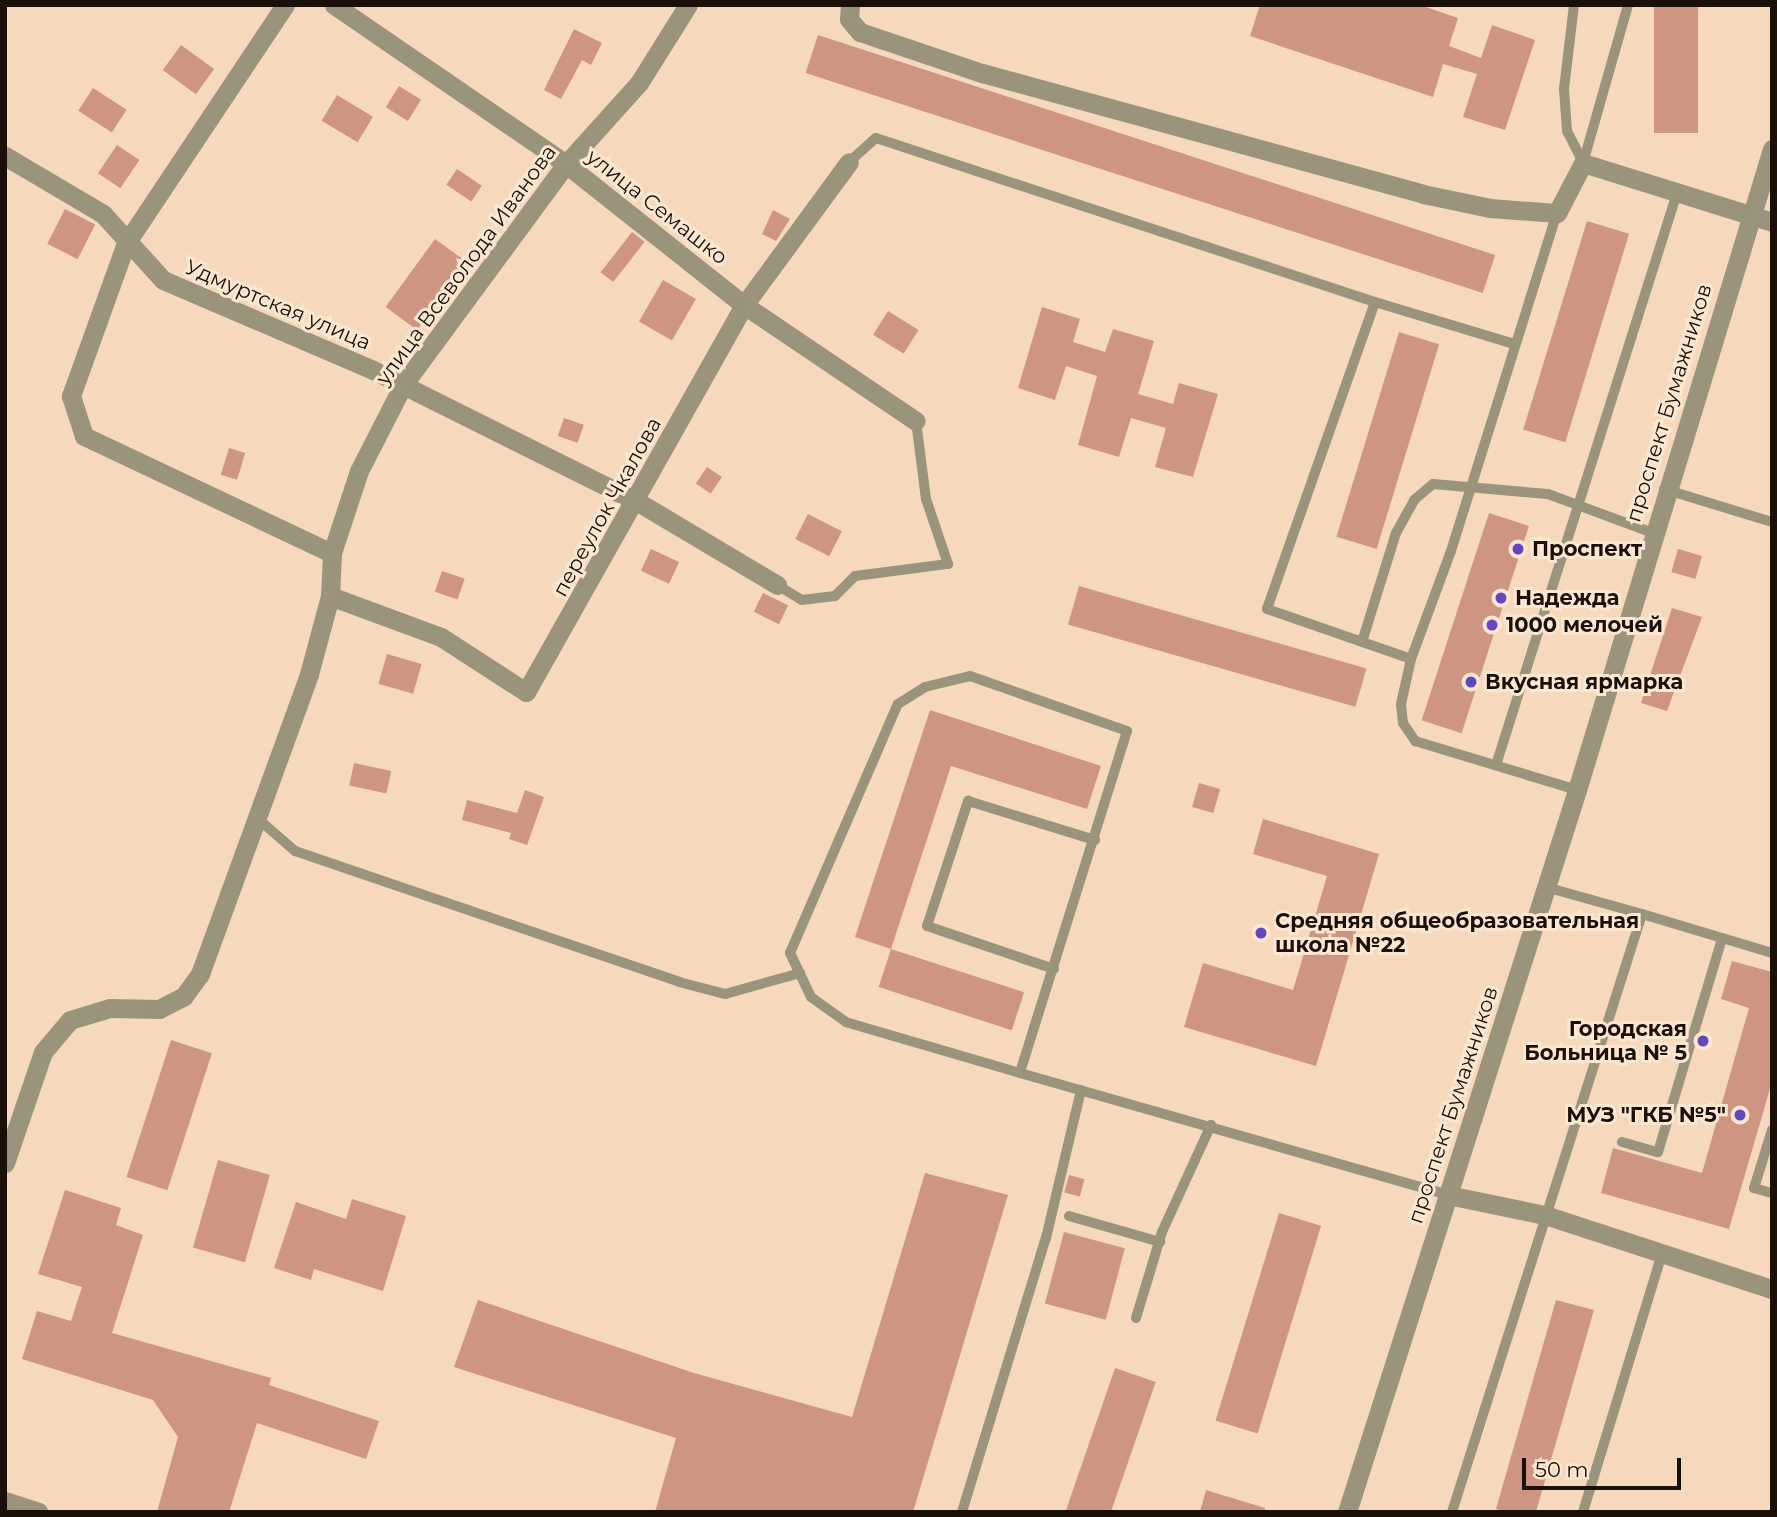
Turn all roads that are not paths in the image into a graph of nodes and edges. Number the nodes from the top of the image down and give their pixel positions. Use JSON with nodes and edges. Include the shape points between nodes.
{"nodes":[{"id":1,"x":285,"y":5,"type":"edge"},
{"id":2,"x":334,"y":5,"type":"edge"},
{"id":3,"x":688,"y":5,"type":"edge"},
{"id":4,"x":850,"y":5,"type":"edge"},
{"id":5,"x":1574,"y":5,"type":"edge"},
{"id":6,"x":1628,"y":5,"type":"edge"},
{"id":7,"x":5,"y":156,"type":"edge"},
{"id":8,"x":1771,"y":157,"type":"edge"},
{"id":9,"x":849,"y":162,"type":"joint"},
{"id":10,"x":1583,"y":163,"type":"junction"},
{"id":11,"x":566,"y":164,"type":"junction"},
{"id":12,"x":1677,"y":193,"type":"junction"},
{"id":13,"x":1557,"y":213,"type":"junction"},
{"id":14,"x":1750,"y":216,"type":"junction"},
{"id":15,"x":1772,"y":222,"type":"edge"},
{"id":16,"x":126,"y":243,"type":"junction"},
{"id":17,"x":1375,"y":302,"type":"junction"},
{"id":18,"x":744,"y":305,"type":"junction"},
{"id":19,"x":1514,"y":344,"type":"junction"},
{"id":20,"x":403,"y":386,"type":"junction"},
{"id":21,"x":916,"y":421,"type":"joint"},
{"id":22,"x":1471,"y":486,"type":"junction"},
{"id":23,"x":1664,"y":489,"type":"junction"},
{"id":24,"x":638,"y":502,"type":"junction"},
{"id":25,"x":1574,"y":505,"type":"junction"},
{"id":26,"x":1772,"y":522,"type":"edge"},
{"id":27,"x":1653,"y":533,"type":"junction"},
{"id":28,"x":332,"y":553,"type":"junction"},
{"id":29,"x":777,"y":585,"type":"joint"},
{"id":30,"x":330,"y":596,"type":"junction"},
{"id":31,"x":1362,"y":642,"type":"junction"},
{"id":32,"x":1411,"y":659,"type":"junction"},
{"id":33,"x":1496,"y":765,"type":"junction"},
{"id":34,"x":1577,"y":790,"type":"junction"},
{"id":35,"x":257,"y":818,"type":"junction"},
{"id":36,"x":1095,"y":841,"type":"junction"},
{"id":37,"x":1546,"y":887,"type":"junction"},
{"id":38,"x":1642,"y":914,"type":"junction"},
{"id":39,"x":1722,"y":938,"type":"junction"},
{"id":40,"x":1772,"y":953,"type":"edge"},
{"id":41,"x":1054,"y":969,"type":"junction"},
{"id":42,"x":800,"y":973,"type":"junction"},
{"id":43,"x":1020,"y":1073,"type":"junction"},
{"id":44,"x":1081,"y":1090,"type":"junction"},
{"id":45,"x":1212,"y":1125,"type":"junction"},
{"id":46,"x":1772,"y":1130,"type":"edge"},
{"id":47,"x":1622,"y":1142,"type":"dead end"},
{"id":48,"x":5,"y":1163,"type":"edge"},
{"id":49,"x":1772,"y":1193,"type":"edge"},
{"id":50,"x":1448,"y":1195,"type":"junction"},
{"id":51,"x":1545,"y":1215,"type":"junction"},
{"id":52,"x":1069,"y":1216,"type":"dead end"},
{"id":53,"x":1160,"y":1242,"type":"junction"},
{"id":54,"x":1663,"y":1250,"type":"junction"},
{"id":55,"x":1772,"y":1289,"type":"edge"},
{"id":56,"x":1136,"y":1318,"type":"dead end"},
{"id":57,"x":5,"y":1501,"type":"edge"},
{"id":58,"x":38,"y":1512,"type":"edge"},
{"id":59,"x":962,"y":1512,"type":"edge"},
{"id":60,"x":1347,"y":1512,"type":"edge"},
{"id":61,"x":1452,"y":1512,"type":"edge"},
{"id":62,"x":1583,"y":1512,"type":"edge"}],
"edges":[{"from":1,"to":16,"type":"street"},
{"from":2,"to":11,"type":"street","name":"улица Семашко"},
{"from":3,"to":11,"type":"street","name":"улица Всеволода Иванова","via":[[639,83]]},
{"from":4,"to":13,"type":"street","via":[[849,19],[860,32],[982,73],[1423,194],[1490,208]]},
{"from":5,"to":10,"type":"lane","via":[[1564,89],[1567,131]]},
{"from":6,"to":10,"type":"lane"},
{"from":7,"to":16,"type":"street","name":"Удмуртская улица","via":[[103,214]]},
{"from":8,"to":14,"type":"street","name":"проспект Бумажников"},
{"from":9,"to":17,"type":"lane","via":[[876,138]]},
{"from":9,"to":18,"type":"street","name":"переулок Чкалова"},
{"from":10,"to":12,"type":"street"},
{"from":10,"to":13,"type":"street"},
{"from":11,"to":18,"type":"street","name":"улица Семашко"},
{"from":11,"to":20,"type":"street","name":"улица Всеволода Иванова"},
{"from":12,"to":14,"type":"street"},
{"from":12,"to":25,"type":"lane"},
{"from":13,"to":19,"type":"lane"},
{"from":14,"to":15,"type":"street"},
{"from":14,"to":23,"type":"street","name":"проспект Бумажников"},
{"from":16,"to":20,"type":"street","name":"Удмуртская улица","via":[[163,280]]},
{"from":16,"to":28,"type":"street","via":[[71,396],[85,436]]},
{"from":17,"to":19,"type":"lane"},
{"from":17,"to":31,"type":"lane","via":[[1267,609]]},
{"from":18,"to":21,"type":"street","name":"улица Семашко"},
{"from":18,"to":24,"type":"street","name":"переулок Чкалова"},
{"from":19,"to":22,"type":"lane"},
{"from":20,"to":24,"type":"street","name":"Удмуртская улица"},
{"from":20,"to":28,"type":"street","name":"улица Всеволода Иванова","via":[[359,471]]},
{"from":21,"to":29,"type":"lane","via":[[926,499],[948,564],[855,576],[835,596],[802,600]]},
{"from":22,"to":25,"type":"lane","via":[[1548,495]]},
{"from":22,"to":31,"type":"lane","via":[[1433,484],[1414,499],[1396,533]]},
{"from":22,"to":32,"type":"lane"},
{"from":23,"to":26,"type":"lane"},
{"from":23,"to":27,"type":"street","name":"проспект Бумажников"},
{"from":24,"to":29,"type":"street","name":"Удмуртская улица"},
{"from":24,"to":30,"type":"street","name":"переулок Чкалова","via":[[526,692],[441,637]]},
{"from":25,"to":27,"type":"lane"},
{"from":25,"to":33,"type":"lane"},
{"from":27,"to":34,"type":"street","name":"проспект Бумажников"},
{"from":28,"to":30,"type":"street","name":"улица Всеволода Иванова"},
{"from":30,"to":35,"type":"street","name":"улица Всеволода Иванова","via":[[309,674]]},
{"from":31,"to":32,"type":"lane"},
{"from":32,"to":33,"type":"lane","via":[[1401,704],[1403,723],[1415,741]]},
{"from":33,"to":34,"type":"lane"},
{"from":34,"to":37,"type":"street","name":"проспект Бумажников"},
{"from":35,"to":42,"type":"lane","via":[[295,851],[679,982],[725,994]]},
{"from":35,"to":48,"type":"street","name":"улица Всеволода Иванова","via":[[200,974],[184,996],[159,1009],[110,1008],[70,1020],[43,1052]]},
{"from":36,"to":41,"type":"lane"},
{"from":36,"to":41,"type":"lane","via":[[968,801],[927,926]]},
{"from":36,"to":42,"type":"lane","via":[[1127,731],[970,676],[925,687],[898,704],[790,953]]},
{"from":37,"to":38,"type":"lane"},
{"from":37,"to":50,"type":"street","name":"проспект Бумажников"},
{"from":38,"to":39,"type":"lane"},
{"from":38,"to":51,"type":"lane"},
{"from":39,"to":40,"type":"lane"},
{"from":39,"to":47,"type":"lane","via":[[1658,1152]]},
{"from":41,"to":43,"type":"lane"},
{"from":42,"to":43,"type":"lane","via":[[811,997],[846,1022]]},
{"from":43,"to":44,"type":"lane"},
{"from":44,"to":45,"type":"lane"},
{"from":44,"to":59,"type":"lane","via":[[1046,1238]]},
{"from":45,"to":50,"type":"lane"},
{"from":45,"to":53,"type":"lane"},
{"from":46,"to":49,"type":"lane","via":[[1754,1188]]},
{"from":50,"to":51,"type":"street"},
{"from":50,"to":60,"type":"street","name":"проспект Бумажников"},
{"from":51,"to":54,"type":"street"},
{"from":51,"to":61,"type":"lane"},
{"from":52,"to":53,"type":"lane"},
{"from":53,"to":56,"type":"lane"},
{"from":54,"to":55,"type":"street"},
{"from":54,"to":62,"type":"lane"},
{"from":57,"to":58,"type":"street"}]}
